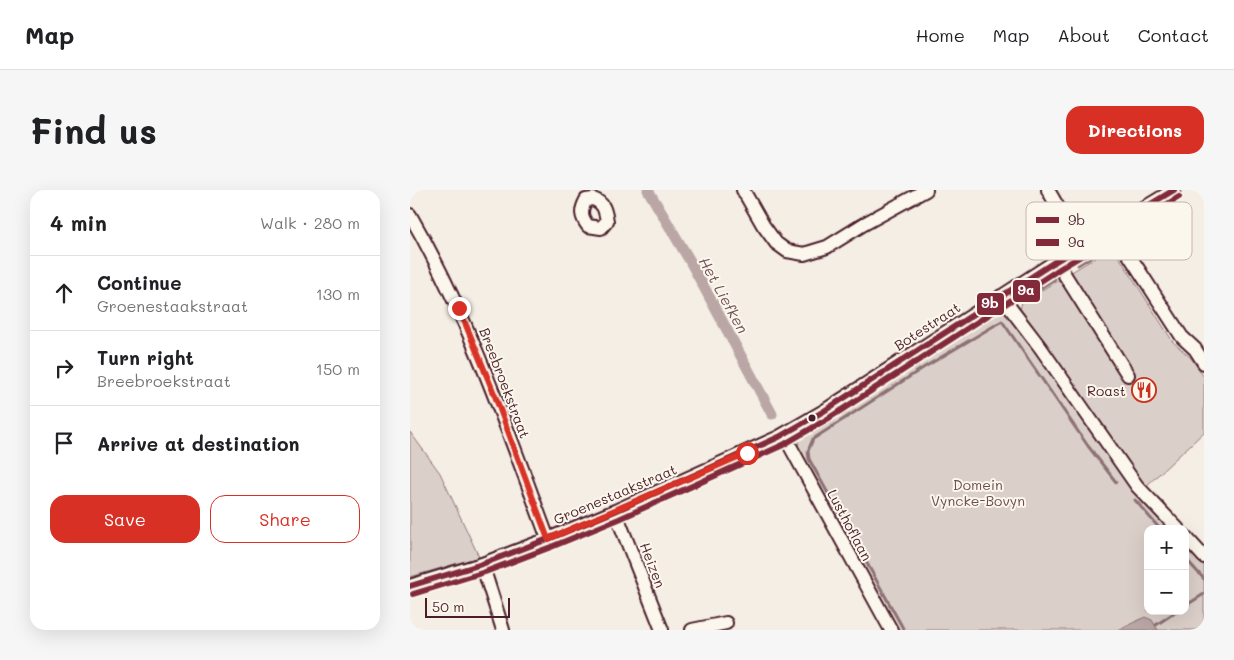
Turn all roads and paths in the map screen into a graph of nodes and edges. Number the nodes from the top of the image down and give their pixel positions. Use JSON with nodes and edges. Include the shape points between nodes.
{"nodes":[{"id":1,"x":743,"y":190,"type":"edge"},
{"id":2,"x":926,"y":190,"type":"edge"},
{"id":3,"x":1048,"y":190,"type":"edge"},
{"id":4,"x":1174,"y":190,"type":"edge"},
{"id":5,"x":909,"y":194,"type":"edge"},
{"id":6,"x":1055,"y":202,"type":"edge"},
{"id":7,"x":1154,"y":202,"type":"edge"},
{"id":8,"x":410,"y":215,"type":"edge"},
{"id":9,"x":1132,"y":260,"type":"edge"},
{"id":10,"x":1056,"y":261,"type":"joint"},
{"id":11,"x":1001,"y":296,"type":"junction"},
{"id":12,"x":1199,"y":346,"type":"edge"},
{"id":13,"x":1204,"y":363,"type":"edge"},
{"id":14,"x":1128,"y":375,"type":"dead end"},
{"id":15,"x":824,"y":411,"type":"joint"},
{"id":16,"x":784,"y":435,"type":"junction"},
{"id":17,"x":615,"y":511,"type":"junction"},
{"id":18,"x":1174,"y":525,"type":"edge"},
{"id":19,"x":548,"y":539,"type":"junction"},
{"id":20,"x":1189,"y":540,"type":"edge"},
{"id":21,"x":1204,"y":557,"type":"edge"},
{"id":22,"x":482,"y":564,"type":"junction"},
{"id":23,"x":410,"y":586,"type":"edge"},
{"id":24,"x":726,"y":623,"type":"dead end"},
{"id":25,"x":503,"y":630,"type":"edge"},
{"id":26,"x":662,"y":630,"type":"edge"},
{"id":27,"x":692,"y":630,"type":"edge"},
{"id":28,"x":891,"y":630,"type":"edge"}],
"edges":[{"from":1,"to":5,"type":"street","via":[[776,243],[787,252],[804,254],[827,246]]},
{"from":2,"to":5,"type":"street"},
{"from":3,"to":6,"type":"street"},
{"from":4,"to":7,"type":"street","name":"Botestraat"},
{"from":8,"to":19,"type":"street","name":"Breebroekstraat","via":[[459,308]]},
{"from":9,"to":12,"type":"street","via":[[1182,338]]},
{"from":10,"to":11,"type":"street","name":"Botestraat"},
{"from":10,"to":14,"type":"street"},
{"from":11,"to":15,"type":"street","name":"Botestraat"},
{"from":11,"to":18,"type":"street","via":[[1137,486]]},
{"from":12,"to":13,"type":"street"},
{"from":15,"to":16,"type":"street","name":"Groenestaakstraat"},
{"from":16,"to":17,"type":"street","name":"Groenestaakstraat"},
{"from":16,"to":28,"type":"street","name":"Lusthoflaan"},
{"from":17,"to":19,"type":"street","name":"Groenestaakstraat"},
{"from":17,"to":26,"type":"street","name":"Heizen"},
{"from":19,"to":22,"type":"street","name":"Groenestaakstraat"},
{"from":20,"to":21,"type":"street"},
{"from":22,"to":23,"type":"street","name":"Groenestaakstraat"},
{"from":22,"to":25,"type":"street"},
{"from":24,"to":27,"type":"street"}]}
